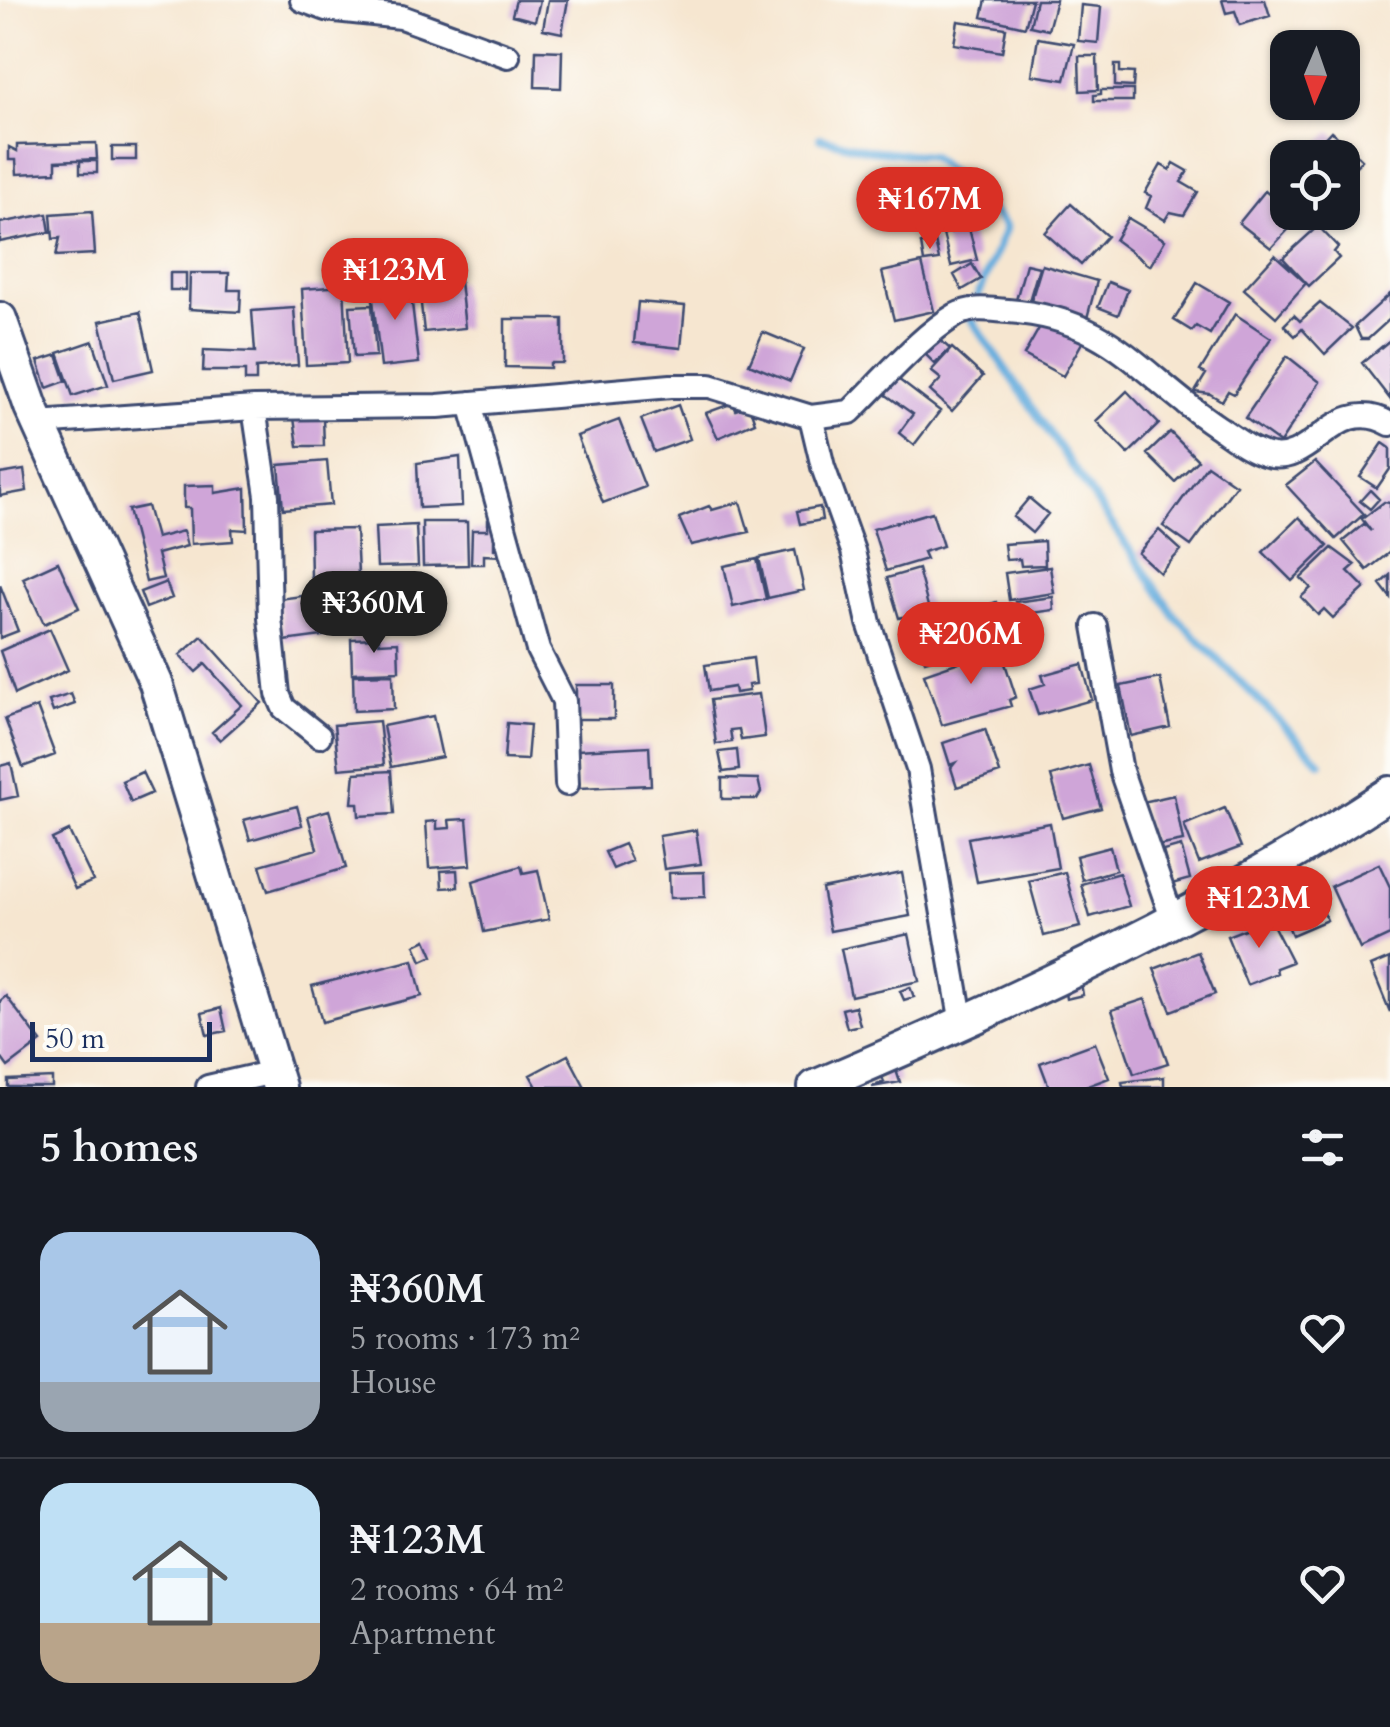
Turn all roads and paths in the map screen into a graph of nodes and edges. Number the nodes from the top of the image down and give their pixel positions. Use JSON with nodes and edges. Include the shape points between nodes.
{"nodes":[{"id":1,"x":302,"y":0,"type":"edge"},
{"id":2,"x":508,"y":56,"type":"dead end"},
{"id":3,"x":0,"y":319,"type":"edge"},
{"id":4,"x":470,"y":403,"type":"junction"},
{"id":5,"x":254,"y":408,"type":"junction"},
{"id":6,"x":811,"y":418,"type":"junction"},
{"id":7,"x":38,"y":423,"type":"junction"},
{"id":8,"x":1390,"y":424,"type":"edge"},
{"id":9,"x":1096,"y":626,"type":"dead end"},
{"id":10,"x":319,"y":736,"type":"dead end"},
{"id":11,"x":567,"y":784,"type":"dead end"},
{"id":12,"x":1390,"y":793,"type":"edge"},
{"id":13,"x":1173,"y":921,"type":"junction"},
{"id":14,"x":962,"y":1024,"type":"junction"},
{"id":15,"x":276,"y":1079,"type":"edge"},
{"id":16,"x":208,"y":1087,"type":"edge"},
{"id":17,"x":815,"y":1087,"type":"edge"}],
"edges":[{"from":1,"to":2,"type":"street","via":[[326,9],[401,16]]},
{"from":3,"to":7,"type":"street"},
{"from":4,"to":5,"type":"street"},
{"from":4,"to":6,"type":"street","via":[[710,386]]},
{"from":4,"to":11,"type":"street","via":[[538,650],[564,700]]},
{"from":5,"to":7,"type":"street"},
{"from":5,"to":10,"type":"street","via":[[267,496],[278,694],[284,708]]},
{"from":6,"to":8,"type":"street","via":[[850,412],[954,316],[980,309],[1052,315],[1101,334],[1163,389],[1253,451],[1274,457],[1295,453],[1352,417],[1376,416]]},
{"from":6,"to":14,"type":"street","via":[[868,623],[918,769]]},
{"from":7,"to":15,"type":"street","via":[[156,684]]},
{"from":9,"to":13,"type":"street","via":[[1121,772]]},
{"from":12,"to":13,"type":"street"},
{"from":13,"to":14,"type":"street"},
{"from":14,"to":17,"type":"street"},
{"from":15,"to":16,"type":"street"}]}
